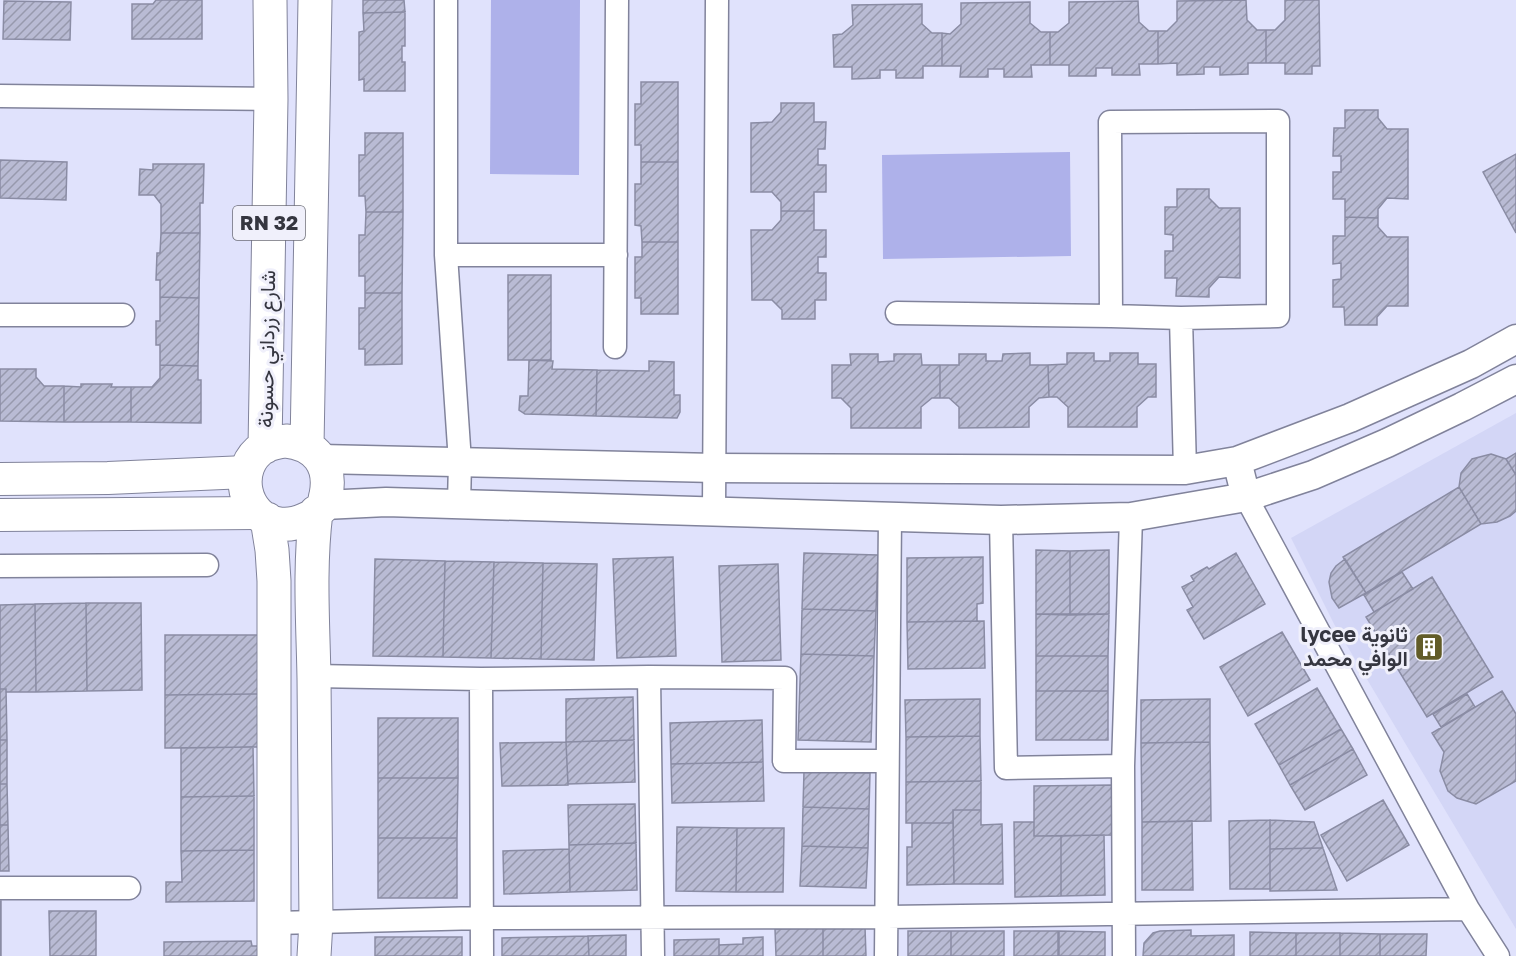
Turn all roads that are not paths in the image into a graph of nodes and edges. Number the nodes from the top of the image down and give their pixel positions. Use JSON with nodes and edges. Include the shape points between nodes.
{"nodes":[{"id":1,"x":270,"y":0,"type":"edge"},
{"id":2,"x":315,"y":0,"type":"edge"},
{"id":3,"x":446,"y":0,"type":"edge"},
{"id":4,"x":617,"y":0,"type":"edge"},
{"id":5,"x":717,"y":0,"type":"edge"},
{"id":6,"x":0,"y":96,"type":"edge"},
{"id":7,"x":271,"y":99,"type":"junction"},
{"id":8,"x":446,"y":255,"type":"junction"},
{"id":9,"x":616,"y":255,"type":"junction"},
{"id":10,"x":897,"y":313,"type":"dead end"},
{"id":11,"x":0,"y":315,"type":"edge"},
{"id":12,"x":123,"y":315,"type":"dead end"},
{"id":13,"x":1111,"y":315,"type":"junction"},
{"id":14,"x":1181,"y":318,"type":"junction"},
{"id":15,"x":1516,"y":339,"type":"edge"},
{"id":16,"x":615,"y":346,"type":"dead end"},
{"id":17,"x":1516,"y":379,"type":"edge"},
{"id":18,"x":1350,"y":418,"type":"junction"},
{"id":19,"x":314,"y":453,"type":"junction"},
{"id":20,"x":1363,"y":453,"type":"junction"},
{"id":21,"x":255,"y":459,"type":"junction"},
{"id":22,"x":1238,"y":461,"type":"junction"},
{"id":23,"x":460,"y":462,"type":"junction"},
{"id":24,"x":715,"y":468,"type":"junction"},
{"id":25,"x":1185,"y":470,"type":"junction"},
{"id":26,"x":0,"y":479,"type":"edge"},
{"id":27,"x":1246,"y":497,"type":"junction"},
{"id":28,"x":459,"y":504,"type":"junction"},
{"id":29,"x":320,"y":508,"type":"junction"},
{"id":30,"x":714,"y":512,"type":"junction"},
{"id":31,"x":0,"y":515,"type":"edge"},
{"id":32,"x":262,"y":516,"type":"junction"},
{"id":33,"x":890,"y":516,"type":"junction"},
{"id":34,"x":1131,"y":517,"type":"junction"},
{"id":35,"x":1001,"y":520,"type":"junction"},
{"id":36,"x":207,"y":565,"type":"dead end"},
{"id":37,"x":0,"y":566,"type":"edge"},
{"id":38,"x":314,"y":676,"type":"junction"},
{"id":39,"x":649,"y":677,"type":"junction"},
{"id":40,"x":481,"y":679,"type":"junction"},
{"id":41,"x":887,"y":761,"type":"junction"},
{"id":42,"x":1123,"y":766,"type":"junction"},
{"id":43,"x":0,"y":888,"type":"edge"},
{"id":44,"x":129,"y":888,"type":"dead end"},
{"id":45,"x":1468,"y":909,"type":"junction"},
{"id":46,"x":1124,"y":914,"type":"junction"},
{"id":47,"x":652,"y":917,"type":"junction"},
{"id":48,"x":886,"y":917,"type":"junction"},
{"id":49,"x":482,"y":918,"type":"junction"},
{"id":50,"x":315,"y":922,"type":"junction"},
{"id":51,"x":275,"y":923,"type":"junction"},
{"id":52,"x":274,"y":956,"type":"edge"},
{"id":53,"x":314,"y":956,"type":"edge"},
{"id":54,"x":482,"y":956,"type":"edge"},
{"id":55,"x":653,"y":956,"type":"edge"},
{"id":56,"x":886,"y":956,"type":"edge"},
{"id":57,"x":1124,"y":956,"type":"edge"},
{"id":58,"x":1498,"y":956,"type":"edge"}],
"edges":[{"from":1,"to":7,"type":"main road","name":"شارع زرداني حسونة","number":"RN 32"},
{"from":2,"to":19,"type":"main road","name":"شارع زرداني حسونة","number":"RN 32"},
{"from":3,"to":8,"type":"street"},
{"from":4,"to":9,"type":"street"},
{"from":5,"to":24,"type":"street"},
{"from":6,"to":7,"type":"street"},
{"from":7,"to":21,"type":"main road","name":"شارع زرداني حسونة","number":"RN 32"},
{"from":8,"to":9,"type":"street"},
{"from":8,"to":23,"type":"street"},
{"from":9,"to":16,"type":"street"},
{"from":10,"to":13,"type":"street"},
{"from":11,"to":12,"type":"street"},
{"from":13,"to":14,"type":"street"},
{"from":13,"to":14,"type":"street","via":[[1110,122],[1278,121],[1278,316]]},
{"from":14,"to":25,"type":"street"},
{"from":15,"to":18,"type":"street","via":[[1471,364]]},
{"from":17,"to":20,"type":"street"},
{"from":18,"to":20,"type":"street"},
{"from":18,"to":22,"type":"street"},
{"from":19,"to":21,"type":"main road","via":[[297,442],[275,442]]},
{"from":19,"to":23,"type":"street"},
{"from":19,"to":29,"type":"main road","via":[[327,472],[328,485]]},
{"from":20,"to":27,"type":"street"},
{"from":21,"to":26,"type":"main road","via":[[108,478]]},
{"from":21,"to":32,"type":"main road","via":[[245,487],[249,501]]},
{"from":22,"to":25,"type":"street"},
{"from":22,"to":27,"type":"street"},
{"from":23,"to":24,"type":"street"},
{"from":23,"to":28,"type":"street"},
{"from":24,"to":25,"type":"street"},
{"from":24,"to":30,"type":"street"},
{"from":27,"to":34,"type":"street"},
{"from":27,"to":45,"type":"street"},
{"from":28,"to":29,"type":"street","via":[[386,502]]},
{"from":28,"to":30,"type":"street"},
{"from":29,"to":32,"type":"main road","via":[[294,524],[280,524]]},
{"from":29,"to":38,"type":"main road","via":[[313,535]]},
{"from":30,"to":33,"type":"street"},
{"from":31,"to":32,"type":"main road"},
{"from":32,"to":51,"type":"main road","via":[[272,550],[274,581]]},
{"from":33,"to":35,"type":"street"},
{"from":33,"to":41,"type":"street"},
{"from":34,"to":35,"type":"street"},
{"from":34,"to":42,"type":"street"},
{"from":35,"to":42,"type":"street","via":[[1006,768]]},
{"from":36,"to":37,"type":"street"},
{"from":38,"to":40,"type":"street"},
{"from":38,"to":50,"type":"main road"},
{"from":39,"to":40,"type":"street"},
{"from":39,"to":41,"type":"street","via":[[785,678],[784,761]]},
{"from":39,"to":47,"type":"street"},
{"from":40,"to":49,"type":"street"},
{"from":41,"to":48,"type":"street"},
{"from":42,"to":46,"type":"street"},
{"from":43,"to":44,"type":"street"},
{"from":45,"to":46,"type":"street"},
{"from":45,"to":58,"type":"street"},
{"from":46,"to":48,"type":"street"},
{"from":46,"to":57,"type":"street"},
{"from":47,"to":48,"type":"street"},
{"from":47,"to":49,"type":"street"},
{"from":47,"to":55,"type":"street"},
{"from":48,"to":56,"type":"street"},
{"from":49,"to":50,"type":"street"},
{"from":49,"to":54,"type":"street"},
{"from":50,"to":51,"type":"street"},
{"from":50,"to":53,"type":"main road"},
{"from":51,"to":52,"type":"main road"}]}
